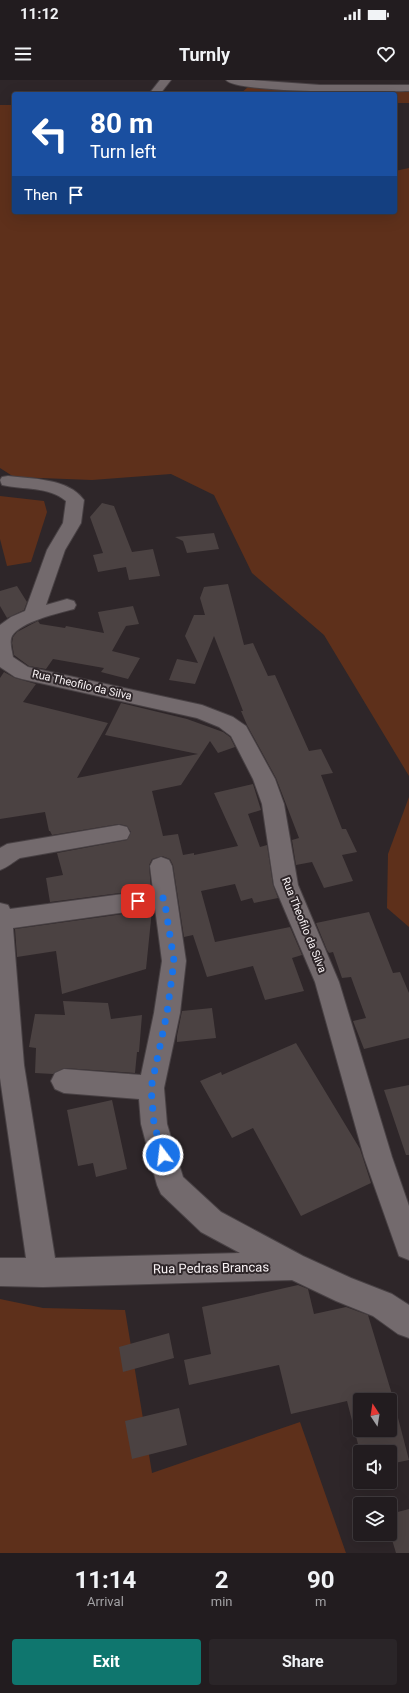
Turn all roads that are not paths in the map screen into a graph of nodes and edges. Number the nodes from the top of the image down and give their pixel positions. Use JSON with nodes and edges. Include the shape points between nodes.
{"nodes":[{"id":1,"x":166,"y":80,"type":"edge"},
{"id":2,"x":231,"y":80,"type":"edge"},
{"id":3,"x":409,"y":88,"type":"edge"},
{"id":4,"x":156,"y":92,"type":"edge"},
{"id":5,"x":8,"y":481,"type":"dead end"},
{"id":6,"x":67,"y":605,"type":"dead end"},
{"id":7,"x":33,"y":616,"type":"junction"},
{"id":8,"x":119,"y":833,"type":"dead end"},
{"id":9,"x":0,"y":861,"type":"edge"},
{"id":10,"x":161,"y":866,"type":"dead end"},
{"id":11,"x":164,"y":898,"type":"junction"},
{"id":12,"x":0,"y":916,"type":"edge"},
{"id":13,"x":64,"y":1081,"type":"dead end"},
{"id":14,"x":151,"y":1088,"type":"junction"},
{"id":15,"x":409,"y":1246,"type":"edge"},
{"id":16,"x":293,"y":1266,"type":"junction"},
{"id":17,"x":0,"y":1272,"type":"edge"},
{"id":18,"x":43,"y":1273,"type":"junction"},
{"id":19,"x":409,"y":1323,"type":"edge"}],
"edges":[{"from":1,"to":4,"type":"street"},
{"from":2,"to":3,"type":"street","via":[[303,88]]},
{"from":5,"to":7,"type":"street","via":[[61,490],[75,500],[72,523],[56,550]]},
{"from":6,"to":7,"type":"street","name":"Rua Theofilo da Silva"},
{"from":7,"to":15,"type":"street","name":"Rua Theofilo da Silva","via":[[15,621],[4,631],[1,641],[4,660],[22,672],[202,712],[226,722],[239,731],[264,779],[273,804],[286,885],[327,982],[378,1157]]},
{"from":8,"to":9,"type":"street","via":[[15,850]]},
{"from":10,"to":11,"type":"street"},
{"from":11,"to":12,"type":"street"},
{"from":11,"to":14,"type":"street","via":[[174,961],[167,1013]]},
{"from":12,"to":18,"type":"street","via":[[11,1065]]},
{"from":13,"to":14,"type":"street"},
{"from":14,"to":16,"type":"street","via":[[154,1124],[171,1185],[211,1222]]},
{"from":16,"to":18,"type":"street","name":"Rua Pedras Brancas"},
{"from":16,"to":19,"type":"street","name":"Rua Pedras Brancas","via":[[346,1291],[382,1304]]},
{"from":17,"to":18,"type":"street","name":"Rua Pedras Brancas"}]}
